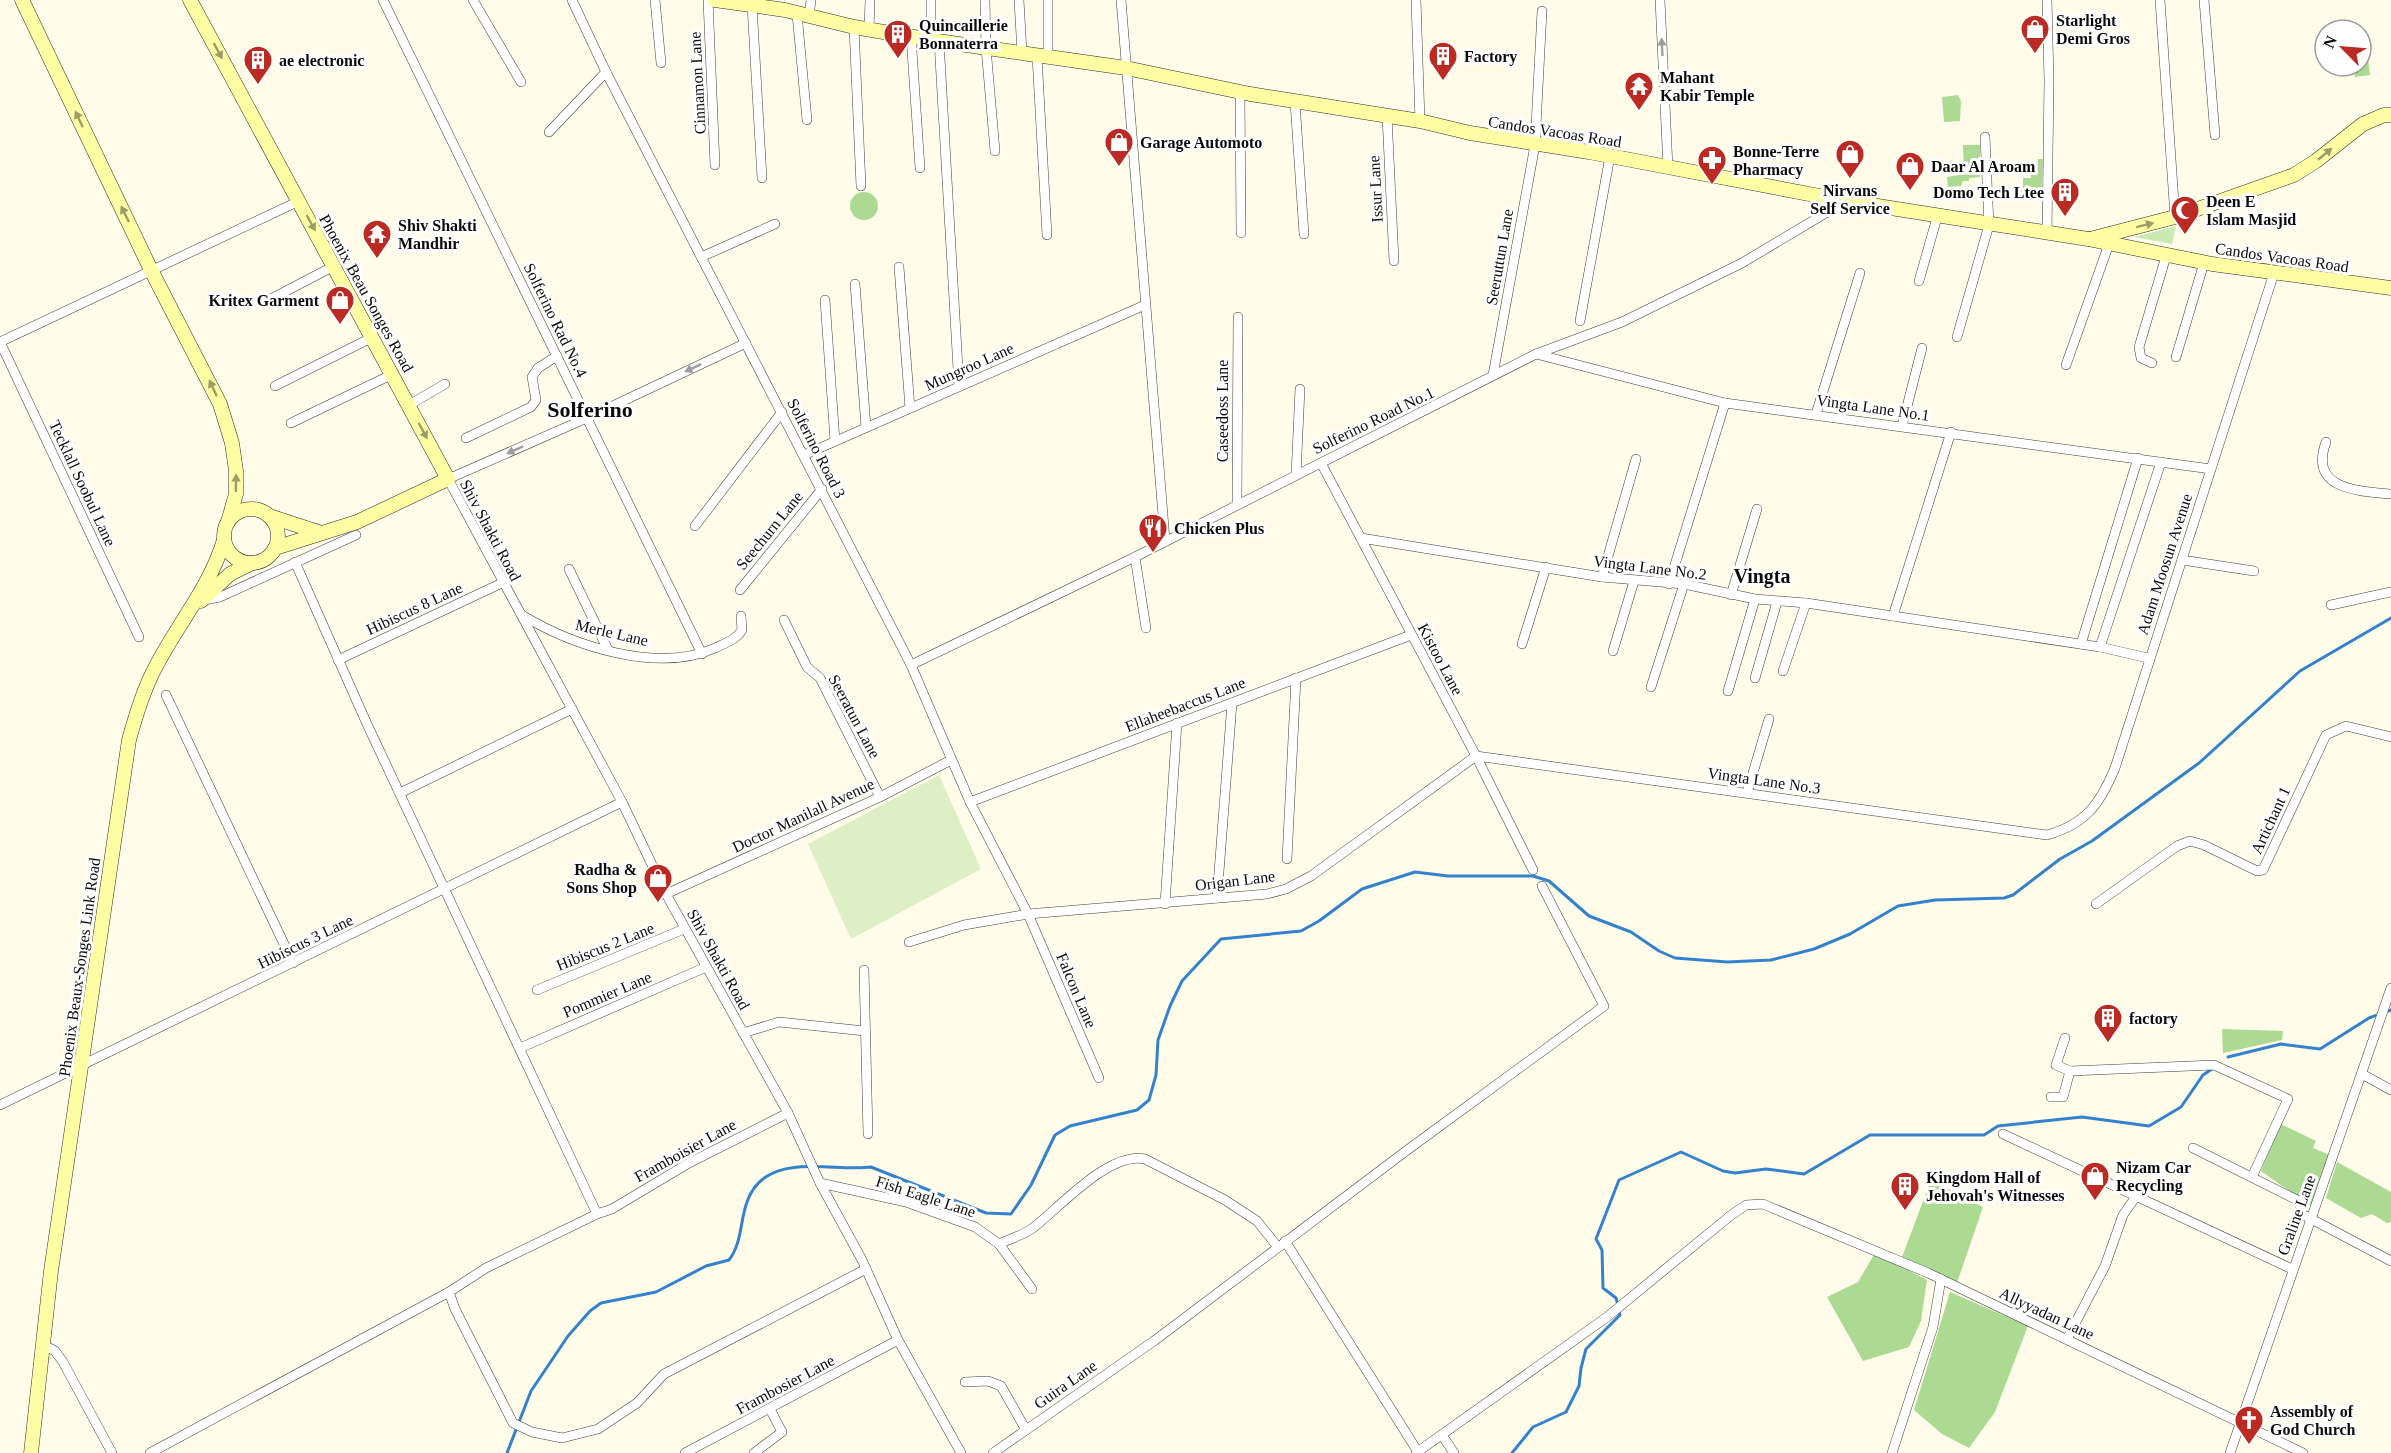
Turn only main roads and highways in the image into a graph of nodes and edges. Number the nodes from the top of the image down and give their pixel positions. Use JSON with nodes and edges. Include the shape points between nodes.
{"nodes":[{"id":1,"x":22,"y":0,"type":"edge"},
{"id":2,"x":190,"y":0,"type":"edge"},
{"id":3,"x":715,"y":0,"type":"edge"},
{"id":4,"x":745,"y":3,"type":"edge"},
{"id":5,"x":2391,"y":115,"type":"edge"},
{"id":6,"x":2088,"y":239,"type":"junction"},
{"id":7,"x":2391,"y":288,"type":"edge"},
{"id":8,"x":269,"y":516,"type":"junction"},
{"id":9,"x":228,"y":522,"type":"junction"},
{"id":10,"x":320,"y":532,"type":"junction"},
{"id":11,"x":224,"y":540,"type":"junction"},
{"id":12,"x":275,"y":548,"type":"junction"},
{"id":13,"x":252,"y":563,"type":"junction"},
{"id":14,"x":197,"y":604,"type":"junction"},
{"id":15,"x":42,"y":1344,"type":"junction"},
{"id":16,"x":22,"y":1453,"type":"edge"},
{"id":17,"x":31,"y":1453,"type":"edge"}],
"edges":[{"from":9,"to":1,"type":"main road","one_way":true,"via":[[236,494],[232,443],[220,404]]},
{"from":2,"to":10,"type":"main road","name":"Phoenix Beau Songes Road","one_way":true,"via":[[448,479],[357,522]]},
{"from":3,"to":4,"type":"main road","name":"Candos Vacoas Road"},
{"from":4,"to":6,"type":"main road","name":"Candos Vacoas Road","via":[[854,27],[1126,69],[1846,201]]},
{"from":6,"to":5,"type":"main road","one_way":true,"via":[[2175,218],[2294,175],[2363,124]]},
{"from":6,"to":7,"type":"main road","name":"Candos Vacoas Road","via":[[2204,263]]},
{"from":8,"to":9,"type":"main road","via":[[247,509]]},
{"from":8,"to":10,"type":"main road"},
{"from":8,"to":12,"type":"main road","via":[[277,528]]},
{"from":9,"to":11,"type":"main road"},
{"from":10,"to":12,"type":"main road"},
{"from":11,"to":13,"type":"main road","via":[[237,559]]},
{"from":11,"to":14,"type":"main road","name":"Phoenix Beaux-Songes Link Road"},
{"from":12,"to":13,"type":"main road","via":[[266,559]]},
{"from":13,"to":14,"type":"main road","name":"Phoenix Beaux-Songes Link Road","via":[[230,574]]},
{"from":14,"to":15,"type":"main road","name":"Phoenix Beaux-Songes Link Road","via":[[152,674],[129,740]]},
{"from":15,"to":16,"type":"main road","name":"Phoenix Beaux-Songes Link Road"},
{"from":15,"to":17,"type":"main road","name":"Phoenix Beaux-Songes Link Road"}]}
